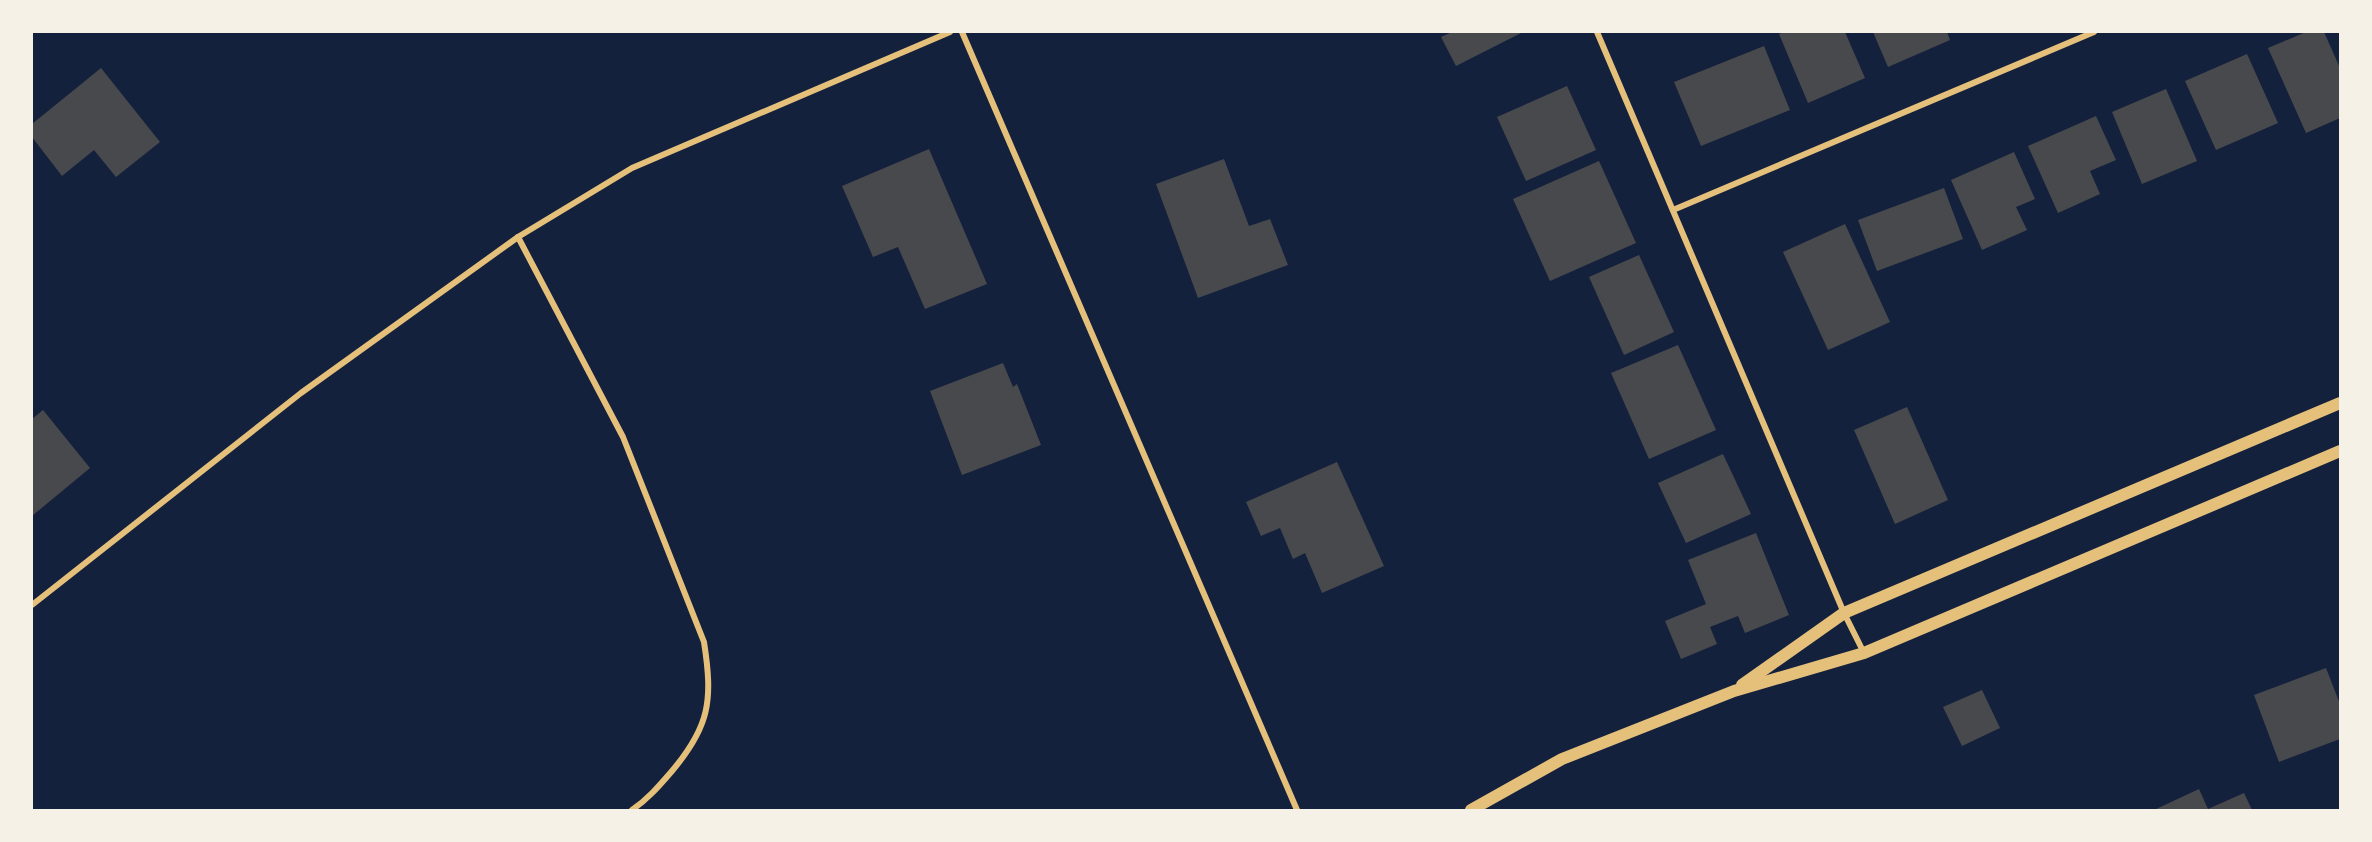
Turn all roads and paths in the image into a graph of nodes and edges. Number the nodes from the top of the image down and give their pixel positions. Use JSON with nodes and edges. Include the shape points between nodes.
{"nodes":[{"id":1,"x":950,"y":32,"type":"edge"},
{"id":2,"x":962,"y":32,"type":"edge"},
{"id":3,"x":1597,"y":32,"type":"edge"},
{"id":4,"x":2094,"y":32,"type":"edge"},
{"id":5,"x":1673,"y":210,"type":"junction"},
{"id":6,"x":518,"y":237,"type":"junction"},
{"id":7,"x":2340,"y":403,"type":"edge"},
{"id":8,"x":2340,"y":451,"type":"edge"},
{"id":9,"x":32,"y":605,"type":"edge"},
{"id":10,"x":1844,"y":612,"type":"junction"},
{"id":11,"x":1864,"y":652,"type":"junction"},
{"id":12,"x":1734,"y":692,"type":"junction"},
{"id":13,"x":632,"y":810,"type":"edge"},
{"id":14,"x":1297,"y":810,"type":"edge"},
{"id":15,"x":1471,"y":810,"type":"edge"}],
"edges":[{"from":1,"to":6,"type":"street","via":[[632,168]]},
{"from":2,"to":14,"type":"street"},
{"from":3,"to":5,"type":"street"},
{"from":4,"to":5,"type":"street"},
{"from":5,"to":10,"type":"street"},
{"from":6,"to":9,"type":"street","via":[[301,393]]},
{"from":6,"to":13,"type":"street","via":[[623,437],[704,642],[709,676],[707,708],[694,745],[650,797]]},
{"from":7,"to":10,"type":"main road"},
{"from":8,"to":11,"type":"main road"},
{"from":10,"to":11,"type":"street"},
{"from":10,"to":12,"type":"main road"},
{"from":11,"to":12,"type":"main road"},
{"from":12,"to":15,"type":"main road","via":[[1562,759]]}]}
